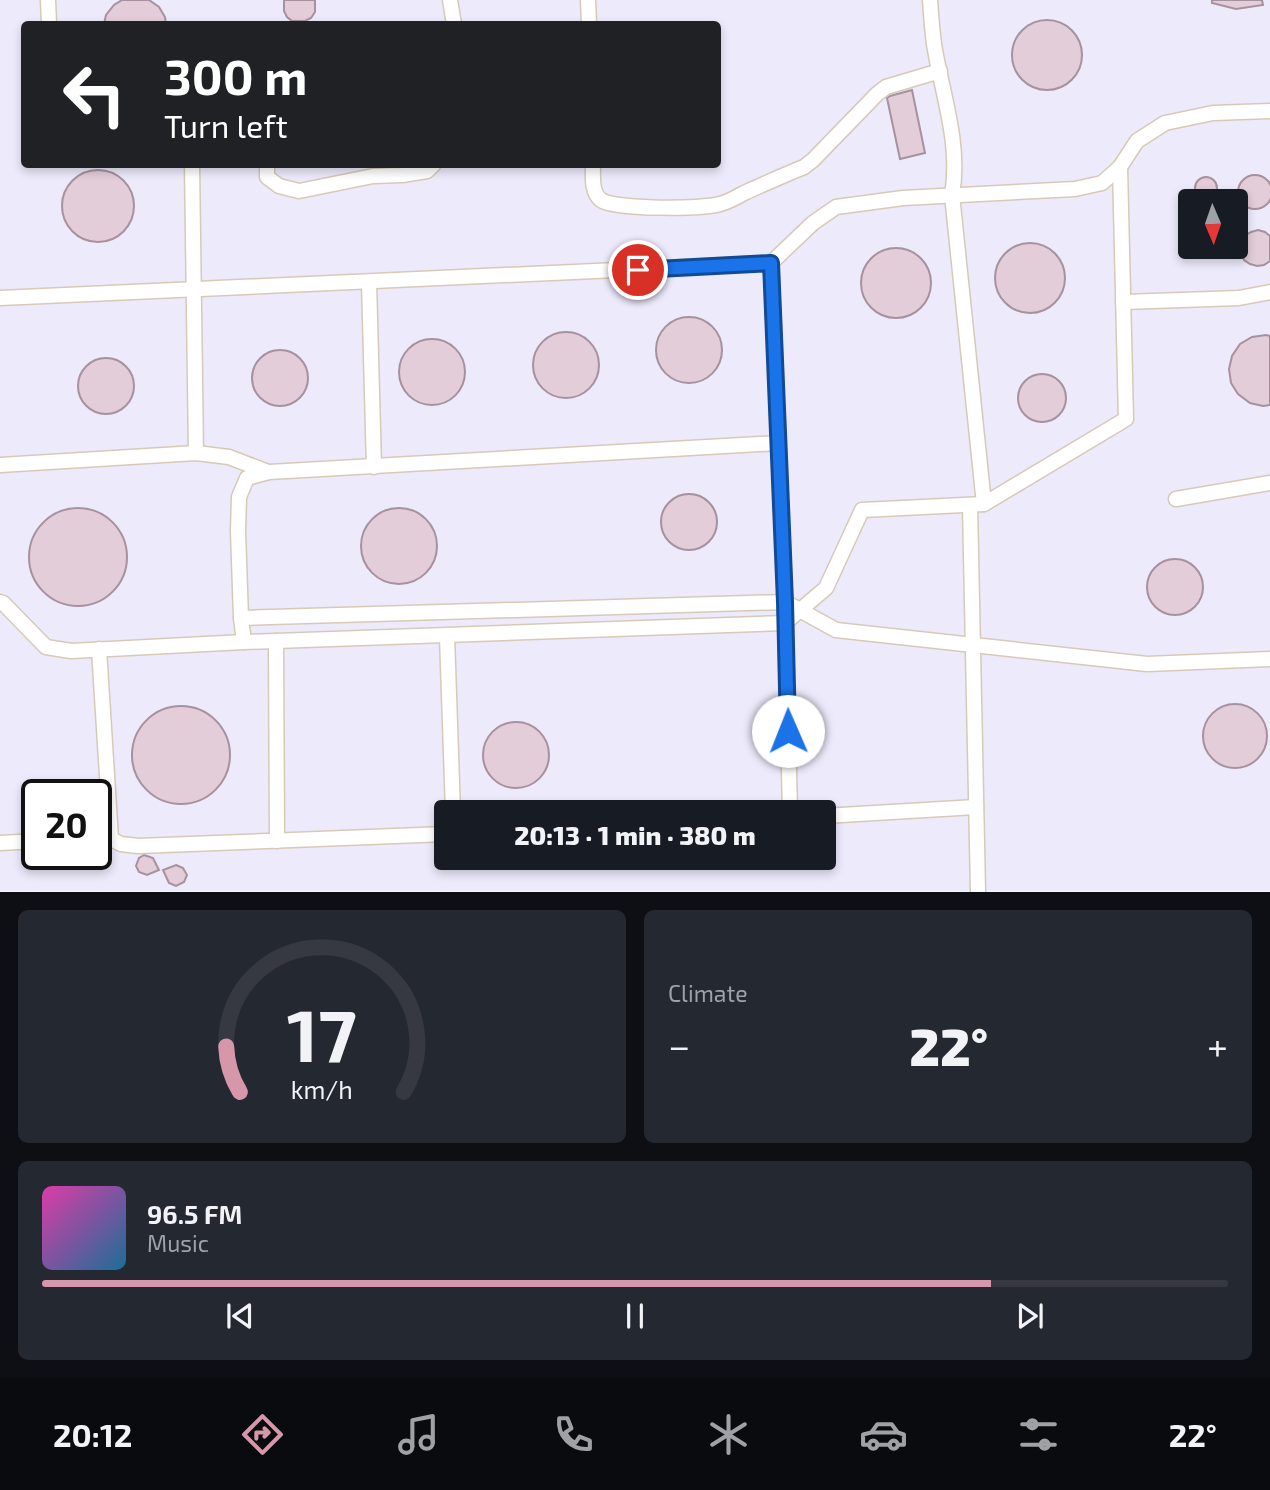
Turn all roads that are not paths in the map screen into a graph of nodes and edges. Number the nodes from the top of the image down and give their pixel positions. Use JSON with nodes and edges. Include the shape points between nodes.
{"nodes":[{"id":1,"x":48,"y":0,"type":"edge"},
{"id":2,"x":450,"y":0,"type":"edge"},
{"id":3,"x":588,"y":0,"type":"edge"},
{"id":4,"x":930,"y":0,"type":"edge"},
{"id":5,"x":49,"y":21,"type":"edge"},
{"id":6,"x":454,"y":21,"type":"edge"},
{"id":7,"x":589,"y":21,"type":"edge"},
{"id":8,"x":940,"y":71,"type":"junction"},
{"id":9,"x":1270,"y":111,"type":"edge"},
{"id":10,"x":1120,"y":167,"type":"junction"},
{"id":11,"x":192,"y":168,"type":"edge"},
{"id":12,"x":267,"y":168,"type":"edge"},
{"id":13,"x":430,"y":168,"type":"edge"},
{"id":14,"x":593,"y":168,"type":"edge"},
{"id":15,"x":952,"y":195,"type":"junction"},
{"id":16,"x":771,"y":263,"type":"junction"},
{"id":17,"x":369,"y":282,"type":"junction"},
{"id":18,"x":194,"y":290,"type":"junction"},
{"id":19,"x":1270,"y":292,"type":"edge"},
{"id":20,"x":0,"y":298,"type":"edge"},
{"id":21,"x":1123,"y":302,"type":"junction"},
{"id":22,"x":778,"y":443,"type":"junction"},
{"id":23,"x":196,"y":453,"type":"junction"},
{"id":24,"x":0,"y":465,"type":"edge"},
{"id":25,"x":374,"y":467,"type":"junction"},
{"id":26,"x":269,"y":472,"type":"junction"},
{"id":27,"x":1270,"y":483,"type":"edge"},
{"id":28,"x":1176,"y":499,"type":"dead end"},
{"id":29,"x":977,"y":505,"type":"junction"},
{"id":30,"x":0,"y":602,"type":"edge"},
{"id":31,"x":785,"y":602,"type":"junction"},
{"id":32,"x":800,"y":610,"type":"junction"},
{"id":33,"x":241,"y":618,"type":"junction"},
{"id":34,"x":785,"y":623,"type":"junction"},
{"id":35,"x":447,"y":636,"type":"junction"},
{"id":36,"x":276,"y":641,"type":"junction"},
{"id":37,"x":244,"y":642,"type":"junction"},
{"id":38,"x":973,"y":645,"type":"junction"},
{"id":39,"x":99,"y":649,"type":"junction"},
{"id":40,"x":1270,"y":659,"type":"edge"},
{"id":41,"x":102,"y":779,"type":"edge"},
{"id":42,"x":453,"y":800,"type":"edge"},
{"id":43,"x":790,"y":800,"type":"edge"},
{"id":44,"x":976,"y":807,"type":"junction"},
{"id":45,"x":836,"y":815,"type":"edge"},
{"id":46,"x":434,"y":834,"type":"edge"},
{"id":47,"x":277,"y":841,"type":"junction"},
{"id":48,"x":21,"y":842,"type":"edge"},
{"id":49,"x":112,"y":842,"type":"edge"},
{"id":50,"x":0,"y":843,"type":"edge"},
{"id":51,"x":978,"y":891,"type":"edge"}],
"edges":[{"from":1,"to":5,"type":"street"},
{"from":2,"to":6,"type":"street"},
{"from":3,"to":7,"type":"street"},
{"from":4,"to":8,"type":"street"},
{"from":8,"to":14,"type":"street","via":[[886,87],[804,167],[720,204],[611,204],[596,194]]},
{"from":8,"to":15,"type":"street","via":[[954,148]]},
{"from":9,"to":10,"type":"street","via":[[1213,113],[1165,123],[1137,141]]},
{"from":10,"to":15,"type":"street","via":[[1102,183],[1075,189]]},
{"from":10,"to":21,"type":"street"},
{"from":11,"to":18,"type":"street"},
{"from":12,"to":13,"type":"street","via":[[267,177],[279,186],[299,191]]},
{"from":15,"to":16,"type":"street","via":[[836,207]]},
{"from":15,"to":29,"type":"street"},
{"from":16,"to":17,"type":"street"},
{"from":16,"to":22,"type":"street"},
{"from":17,"to":18,"type":"street"},
{"from":17,"to":25,"type":"street"},
{"from":18,"to":20,"type":"street"},
{"from":18,"to":23,"type":"street"},
{"from":19,"to":21,"type":"street","via":[[1239,298]]},
{"from":21,"to":29,"type":"street","via":[[1126,419]]},
{"from":22,"to":25,"type":"street"},
{"from":22,"to":31,"type":"street"},
{"from":23,"to":24,"type":"street"},
{"from":23,"to":26,"type":"street","via":[[229,457]]},
{"from":25,"to":26,"type":"street"},
{"from":26,"to":33,"type":"street","via":[[247,478],[239,497]]},
{"from":27,"to":28,"type":"street"},
{"from":29,"to":32,"type":"street","via":[[862,510],[826,588]]},
{"from":29,"to":38,"type":"street"},
{"from":30,"to":39,"type":"street","via":[[46,647]]},
{"from":31,"to":32,"type":"street"},
{"from":31,"to":33,"type":"street"},
{"from":31,"to":34,"type":"street"},
{"from":32,"to":34,"type":"street"},
{"from":32,"to":38,"type":"street","via":[[836,630]]},
{"from":33,"to":37,"type":"street"},
{"from":34,"to":35,"type":"street"},
{"from":34,"to":43,"type":"street"},
{"from":35,"to":36,"type":"street"},
{"from":35,"to":42,"type":"street"},
{"from":36,"to":37,"type":"street"},
{"from":36,"to":47,"type":"street"},
{"from":37,"to":39,"type":"street"},
{"from":38,"to":40,"type":"street","via":[[1147,664]]},
{"from":38,"to":44,"type":"street"},
{"from":39,"to":41,"type":"street"},
{"from":44,"to":45,"type":"street"},
{"from":44,"to":51,"type":"street"},
{"from":46,"to":47,"type":"street"},
{"from":47,"to":49,"type":"street","via":[[138,846]]},
{"from":48,"to":50,"type":"street"}]}
